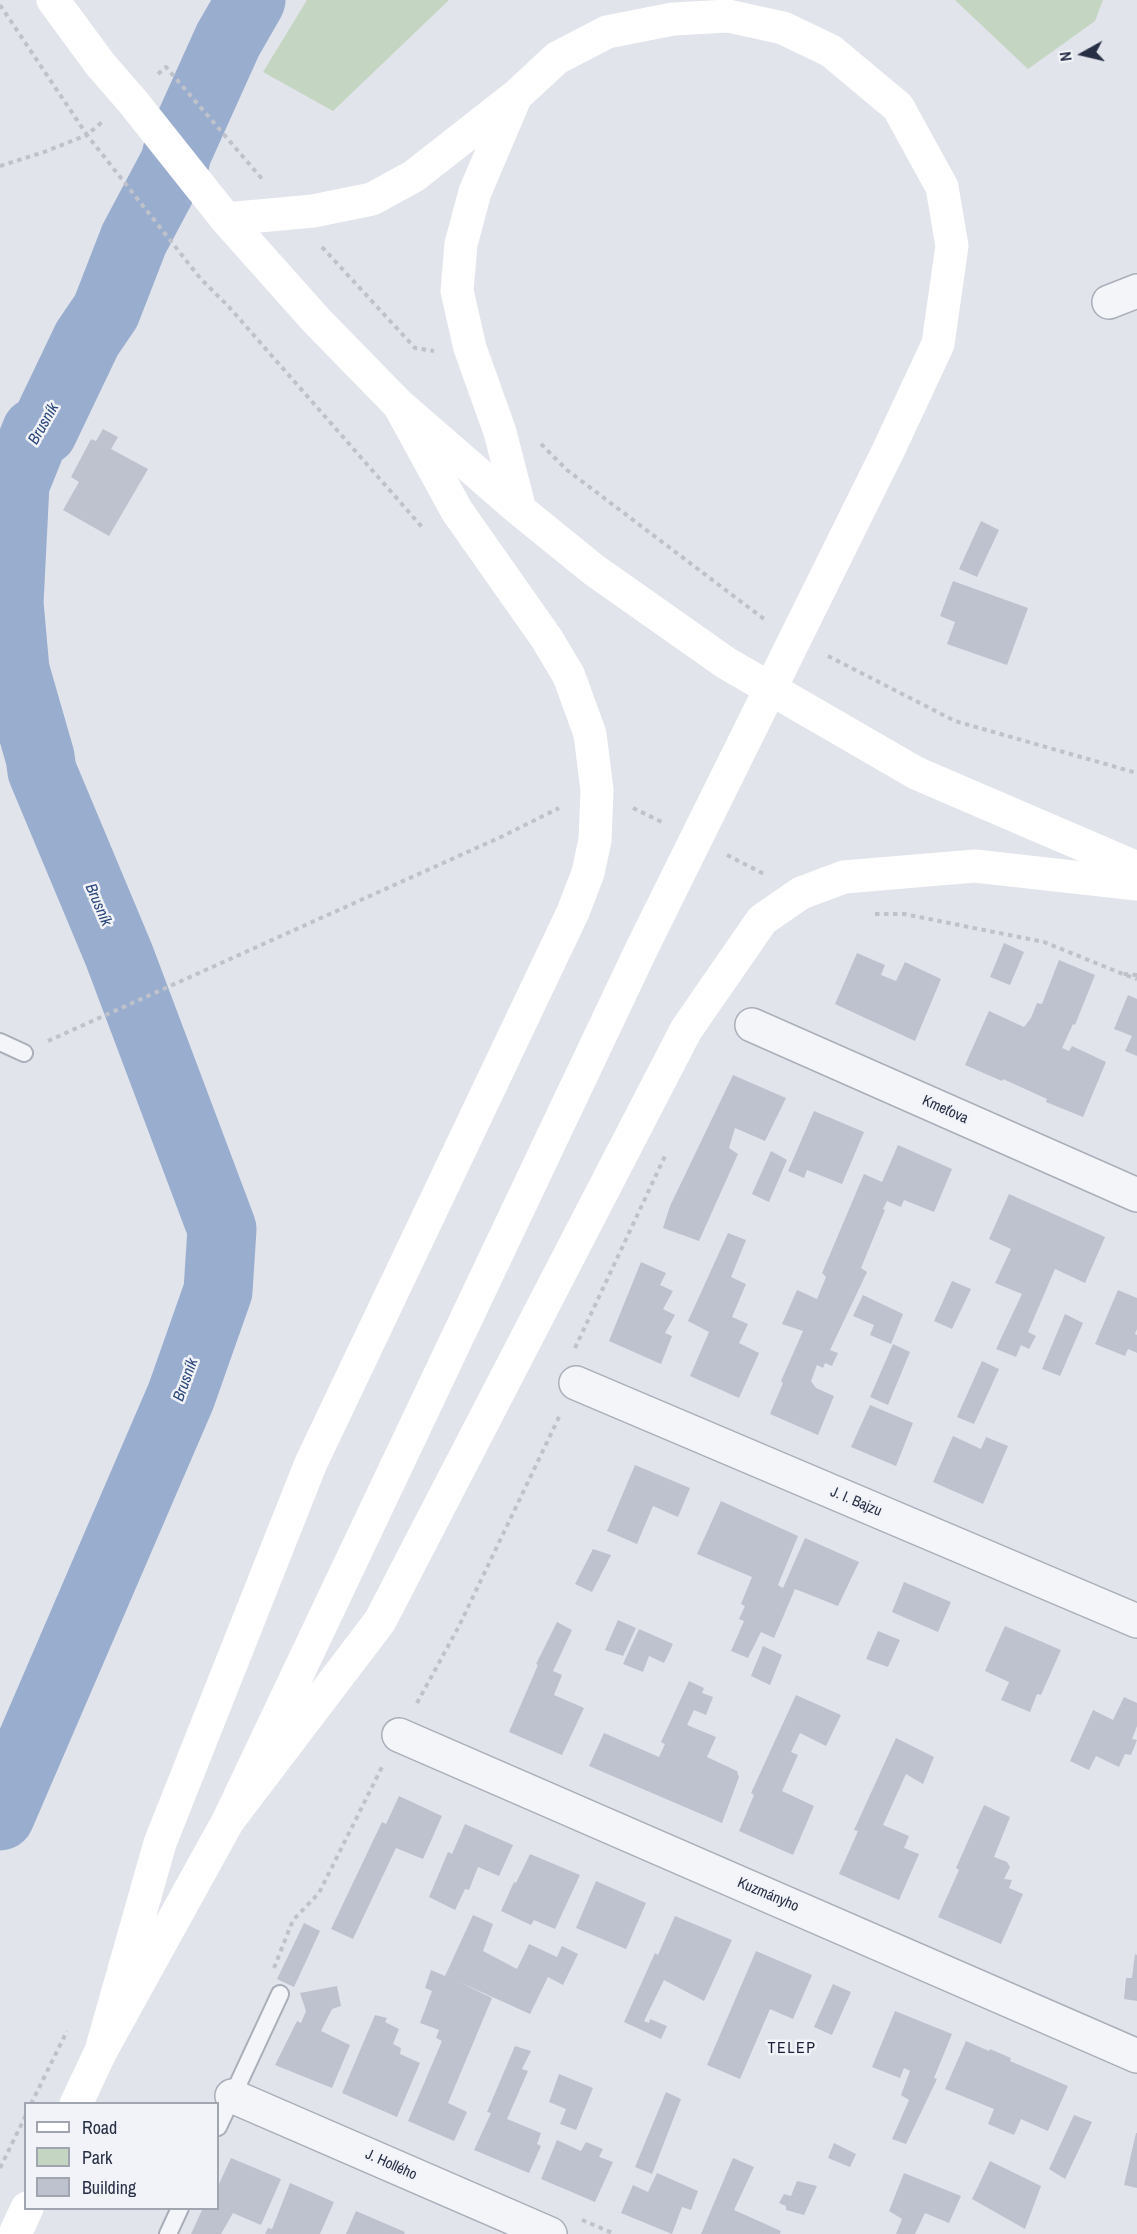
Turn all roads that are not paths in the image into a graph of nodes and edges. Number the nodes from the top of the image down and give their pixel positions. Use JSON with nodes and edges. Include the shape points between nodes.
{"nodes":[{"id":1,"x":54,"y":0,"type":"edge"},
{"id":2,"x":516,"y":96,"type":"junction"},
{"id":3,"x":222,"y":214,"type":"junction"},
{"id":4,"x":399,"y":405,"type":"junction"},
{"id":5,"x":520,"y":510,"type":"junction"},
{"id":6,"x":1137,"y":868,"type":"edge"},
{"id":7,"x":1137,"y":884,"type":"edge"},
{"id":8,"x":752,"y":1025,"type":"dead end"},
{"id":9,"x":0,"y":1042,"type":"edge"},
{"id":10,"x":24,"y":1053,"type":"road end"},
{"id":11,"x":1137,"y":1195,"type":"edge"},
{"id":12,"x":576,"y":1383,"type":"road end"},
{"id":13,"x":1137,"y":1621,"type":"edge"},
{"id":14,"x":399,"y":1735,"type":"road end"},
{"id":15,"x":228,"y":1821,"type":"junction"},
{"id":16,"x":280,"y":1994,"type":"road end"},
{"id":17,"x":101,"y":2051,"type":"junction"},
{"id":18,"x":1137,"y":2056,"type":"edge"},
{"id":19,"x":232,"y":2096,"type":"junction"},
{"id":20,"x":76,"y":2102,"type":"edge"},
{"id":21,"x":219,"y":2125,"type":"edge"},
{"id":22,"x":26,"y":2210,"type":"edge"},
{"id":23,"x":179,"y":2210,"type":"edge"},
{"id":24,"x":15,"y":2234,"type":"edge"},
{"id":25,"x":168,"y":2234,"type":"edge"},
{"id":26,"x":550,"y":2234,"type":"edge"}],
"edges":[{"from":1,"to":3,"type":"main road","via":[[100,64]]},
{"from":2,"to":3,"type":"main road","via":[[414,176],[372,199],[291,214]]},
{"from":2,"to":5,"type":"main road","via":[[475,192],[461,244],[457,291],[470,348],[500,432]]},
{"from":2,"to":15,"type":"main road","bridge":true,"via":[[557,58],[607,32],[673,19],[728,16],[783,28],[831,51],[898,107],[942,187],[952,246],[938,344],[642,948]]},
{"from":3,"to":4,"type":"main road","via":[[316,320]]},
{"from":4,"to":5,"type":"main road"},
{"from":4,"to":17,"type":"main road","via":[[457,511],[548,639],[569,676],[590,734],[597,789],[595,840],[573,912],[311,1463],[160,1844]]},
{"from":5,"to":6,"type":"main road","via":[[594,570],[726,663],[916,773]]},
{"from":7,"to":15,"type":"main road","via":[[975,866],[844,877],[801,893],[762,920],[686,1030],[380,1621]]},
{"from":8,"to":11,"type":"street","name":"Kmeťova"},
{"from":9,"to":10,"type":"lane"},
{"from":12,"to":13,"type":"street","name":"J. I. Bajzu"},
{"from":14,"to":18,"type":"street","name":"Kuzmányho"},
{"from":15,"to":17,"type":"main road"},
{"from":16,"to":19,"type":"lane"},
{"from":17,"to":20,"type":"main road"},
{"from":19,"to":21,"type":"lane"},
{"from":19,"to":26,"type":"street","name":"J. Hollého"},
{"from":22,"to":24,"type":"main road"},
{"from":23,"to":25,"type":"lane"}]}
